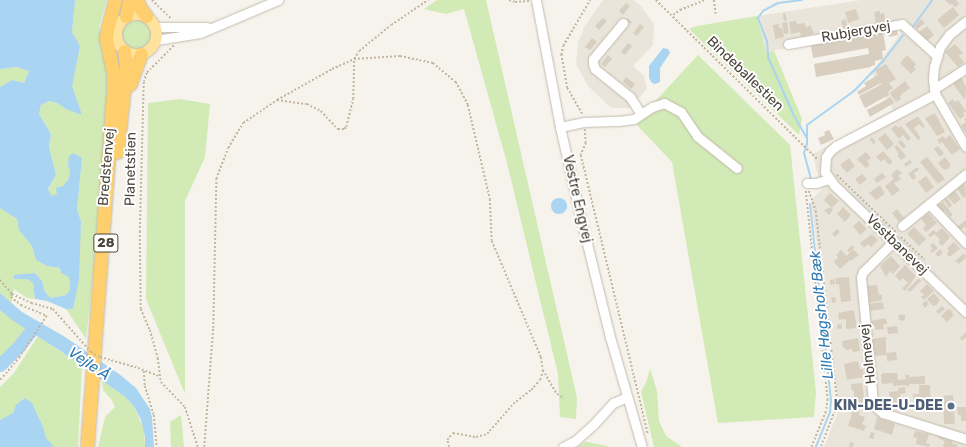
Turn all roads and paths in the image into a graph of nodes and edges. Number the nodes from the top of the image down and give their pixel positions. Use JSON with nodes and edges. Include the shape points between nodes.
{"nodes":[{"id":1,"x":115,"y":0,"type":"edge"},
{"id":2,"x":128,"y":0,"type":"edge"},
{"id":3,"x":138,"y":0,"type":"edge"},
{"id":4,"x":152,"y":0,"type":"edge"},
{"id":5,"x":278,"y":0,"type":"edge"},
{"id":6,"x":428,"y":0,"type":"edge"},
{"id":7,"x":509,"y":0,"type":"edge"},
{"id":8,"x":590,"y":0,"type":"edge"},
{"id":9,"x":656,"y":0,"type":"edge"},
{"id":10,"x":705,"y":0,"type":"edge"},
{"id":11,"x":714,"y":0,"type":"edge"},
{"id":12,"x":533,"y":1,"type":"edge"},
{"id":13,"x":716,"y":14,"type":"dead end"},
{"id":14,"x":673,"y":15,"type":"dead end"},
{"id":15,"x":126,"y":16,"type":"junction"},
{"id":16,"x":146,"y":16,"type":"junction"},
{"id":17,"x":178,"y":19,"type":"dead end"},
{"id":18,"x":966,"y":21,"type":"edge"},
{"id":19,"x":623,"y":23,"type":"dead end"},
{"id":20,"x":155,"y":27,"type":"junction"},
{"id":21,"x":212,"y":27,"type":"junction"},
{"id":22,"x":185,"y":37,"type":"junction"},
{"id":23,"x":156,"y":40,"type":"junction"},
{"id":24,"x":788,"y":44,"type":"dead end"},
{"id":25,"x":124,"y":51,"type":"junction"},
{"id":26,"x":141,"y":54,"type":"junction"},
{"id":27,"x":937,"y":56,"type":"junction"},
{"id":28,"x":354,"y":59,"type":"junction"},
{"id":29,"x":966,"y":68,"type":"edge"},
{"id":30,"x":934,"y":91,"type":"junction"},
{"id":31,"x":277,"y":100,"type":"junction"},
{"id":32,"x":123,"y":103,"type":"junction"},
{"id":33,"x":641,"y":114,"type":"junction"},
{"id":34,"x":584,"y":122,"type":"junction"},
{"id":35,"x":560,"y":127,"type":"junction"},
{"id":36,"x":966,"y":148,"type":"edge"},
{"id":37,"x":821,"y":162,"type":"dead end"},
{"id":38,"x":737,"y":168,"type":"dead end"},
{"id":39,"x":966,"y":174,"type":"edge"},
{"id":40,"x":829,"y":179,"type":"junction"},
{"id":41,"x":807,"y":183,"type":"junction"},
{"id":42,"x":929,"y":204,"type":"junction"},
{"id":43,"x":902,"y":226,"type":"dead end"},
{"id":44,"x":894,"y":241,"type":"junction"},
{"id":45,"x":966,"y":243,"type":"edge"},
{"id":46,"x":0,"y":280,"type":"edge"},
{"id":47,"x":12,"y":294,"type":"junction"},
{"id":48,"x":966,"y":312,"type":"edge"},
{"id":49,"x":96,"y":335,"type":"junction"},
{"id":50,"x":543,"y":370,"type":"junction"},
{"id":51,"x":144,"y":371,"type":"junction"},
{"id":52,"x":159,"y":376,"type":"junction"},
{"id":53,"x":0,"y":381,"type":"edge"},
{"id":54,"x":627,"y":396,"type":"junction"},
{"id":55,"x":564,"y":398,"type":"dead end"},
{"id":56,"x":966,"y":438,"type":"edge"},
{"id":57,"x":649,"y":440,"type":"dead end"},
{"id":58,"x":87,"y":447,"type":"edge"},
{"id":59,"x":157,"y":447,"type":"edge"},
{"id":60,"x":198,"y":447,"type":"edge"},
{"id":61,"x":204,"y":447,"type":"edge"},
{"id":62,"x":449,"y":447,"type":"edge"},
{"id":63,"x":563,"y":447,"type":"edge"},
{"id":64,"x":642,"y":447,"type":"edge"},
{"id":65,"x":812,"y":447,"type":"edge"},
{"id":66,"x":821,"y":447,"type":"edge"}],
"edges":[{"from":1,"to":49,"type":"highway","name":"Bredstenvej","number":"28","via":[[106,30],[113,86]]},
{"from":2,"to":15,"type":"highway","number":"28"},
{"from":3,"to":16,"type":"highway"},
{"from":4,"to":17,"type":"path","via":[[172,19]]},
{"from":5,"to":21,"type":"street"},
{"from":6,"to":28,"type":"path","via":[[391,25],[359,51]]},
{"from":7,"to":12,"type":"path"},
{"from":8,"to":34,"type":"path","via":[[563,46],[561,56],[567,88]]},
{"from":9,"to":37,"type":"path","name":"Bindeballestien"},
{"from":10,"to":14,"type":"path"},
{"from":11,"to":13,"type":"path"},
{"from":12,"to":35,"type":"street","name":"Vestre Engvej"},
{"from":15,"to":16,"type":"main road"},
{"from":15,"to":25,"type":"main road","number":"28","via":[[119,23],[116,36],[118,45]]},
{"from":16,"to":20,"type":"main road"},
{"from":18,"to":27,"type":"street","via":[[949,35]]},
{"from":19,"to":33,"type":"street","via":[[594,59],[593,64],[630,97]]},
{"from":20,"to":21,"type":"street"},
{"from":20,"to":23,"type":"main road"},
{"from":21,"to":22,"type":"street"},
{"from":22,"to":23,"type":"street"},
{"from":22,"to":52,"type":"path","name":"Planetstien","via":[[185,43],[166,52],[147,73],[144,82],[140,231],[141,310],[158,358]]},
{"from":23,"to":26,"type":"main road","number":"28","via":[[152,48]]},
{"from":24,"to":27,"type":"street","name":"Rubjergvej","via":[[902,24]]},
{"from":25,"to":26,"type":"main road"},
{"from":25,"to":32,"type":"highway","name":"Bredstenvej","number":"28","via":[[126,69]]},
{"from":26,"to":32,"type":"highway","name":"Bredstenvej","number":"28"},
{"from":27,"to":30,"type":"street","via":[[934,67]]},
{"from":28,"to":31,"type":"path"},
{"from":28,"to":31,"type":"path","via":[[354,99],[344,129],[338,129],[321,111],[308,104]]},
{"from":28,"to":50,"type":"path","via":[[400,56],[433,62],[456,82],[468,105],[490,198],[492,241]]},
{"from":29,"to":30,"type":"street"},
{"from":30,"to":36,"type":"street"},
{"from":30,"to":40,"type":"street","via":[[830,151],[825,165]]},
{"from":31,"to":61,"type":"path","via":[[243,123],[228,148],[216,179],[213,328]]},
{"from":32,"to":49,"type":"highway","name":"Bredstenvej","number":"28"},
{"from":33,"to":34,"type":"street","via":[[634,119]]},
{"from":33,"to":38,"type":"street","via":[[652,106],[664,103],[672,106],[682,112],[697,136]]},
{"from":34,"to":35,"type":"street"},
{"from":34,"to":57,"type":"path","via":[[586,143],[581,155]]},
{"from":35,"to":54,"type":"street","name":"Vestre Engvej"},
{"from":39,"to":42,"type":"street"},
{"from":40,"to":41,"type":"street"},
{"from":40,"to":44,"type":"street","name":"Vestbanevej"},
{"from":41,"to":65,"type":"path","via":[[806,199],[828,399],[826,412]]},
{"from":41,"to":66,"type":"path","via":[[816,211],[837,398],[835,411]]},
{"from":42,"to":43,"type":"street"},
{"from":42,"to":45,"type":"street"},
{"from":44,"to":48,"type":"street","name":"Vestbanevej"},
{"from":44,"to":56,"type":"street","name":"Holmevej","via":[[863,272],[860,283],[873,401],[883,414]]},
{"from":46,"to":47,"type":"path"},
{"from":47,"to":51,"type":"path","bridge":true,"via":[[53,309],[91,352]]},
{"from":47,"to":53,"type":"path","via":[[20,305],[47,318]]},
{"from":49,"to":58,"type":"highway","name":"Bredstenvej","number":"28"},
{"from":50,"to":55,"type":"path","via":[[557,394]]},
{"from":50,"to":62,"type":"path","via":[[540,380],[532,390],[513,404],[487,434],[476,437],[453,433],[447,440]]},
{"from":51,"to":52,"type":"path"},
{"from":51,"to":59,"type":"path","via":[[145,386],[154,415]]},
{"from":52,"to":60,"type":"path","via":[[161,382],[185,407]]},
{"from":54,"to":63,"type":"street","via":[[613,403],[575,441]]},
{"from":54,"to":64,"type":"street","name":"Vestre Engvej"}]}
